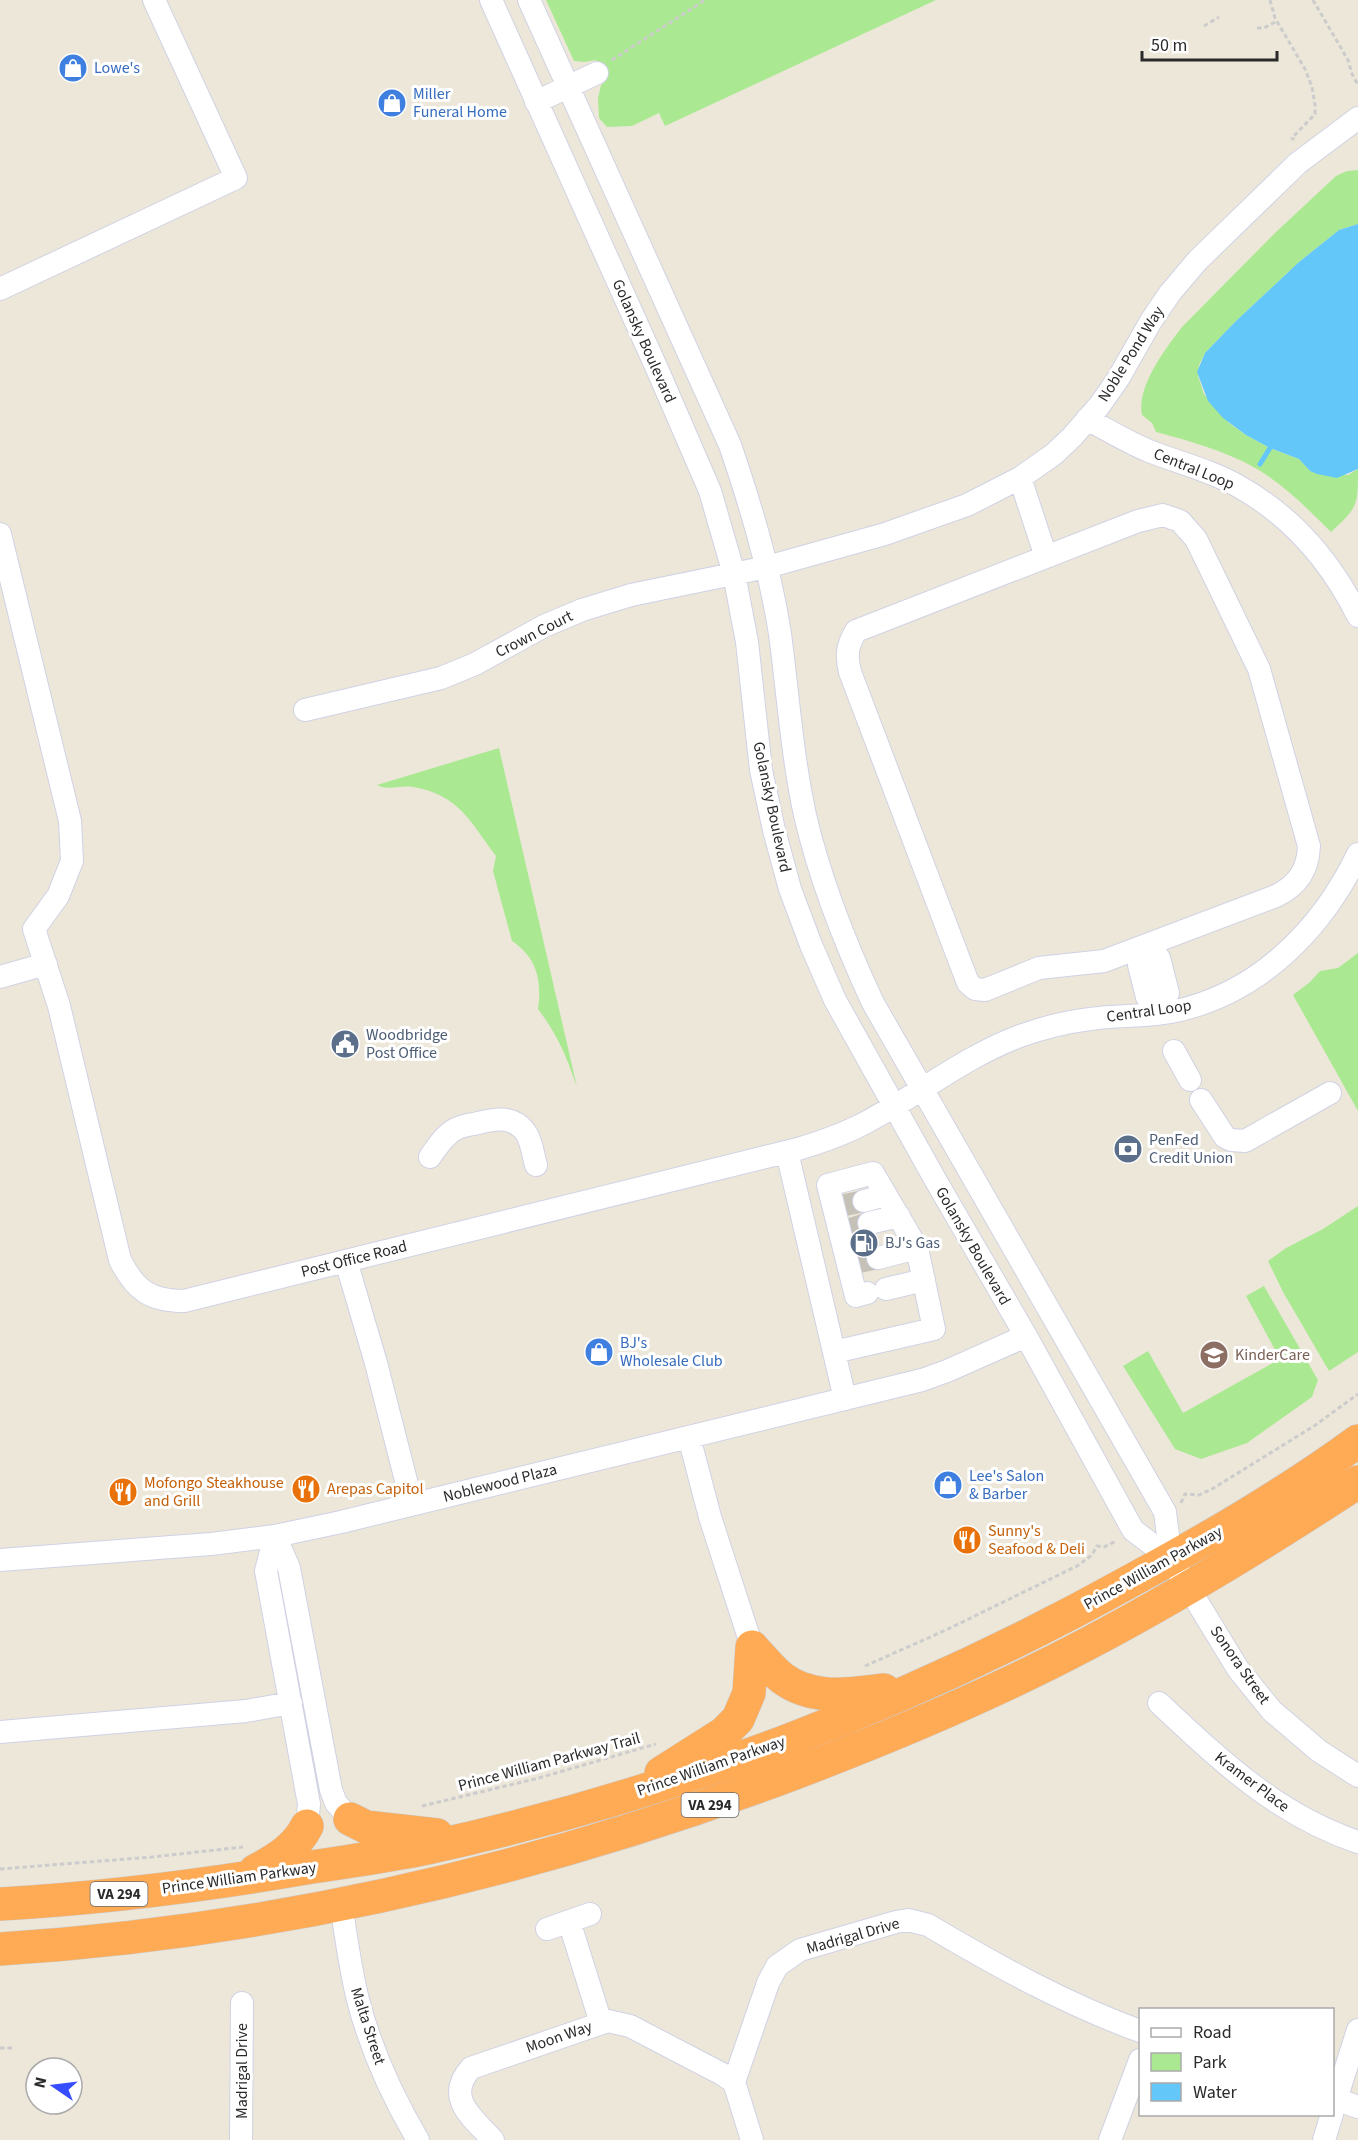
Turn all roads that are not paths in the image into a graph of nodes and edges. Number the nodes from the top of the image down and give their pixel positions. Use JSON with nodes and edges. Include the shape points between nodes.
{"nodes":[{"id":1,"x":154,"y":0,"type":"edge"},
{"id":2,"x":491,"y":0,"type":"edge"},
{"id":3,"x":529,"y":0,"type":"edge"},
{"id":4,"x":597,"y":73,"type":"road end"},
{"id":5,"x":567,"y":88,"type":"junction"},
{"id":6,"x":536,"y":102,"type":"junction"},
{"id":7,"x":1358,"y":118,"type":"edge"},
{"id":8,"x":0,"y":290,"type":"edge"},
{"id":9,"x":1088,"y":419,"type":"junction"},
{"id":10,"x":1020,"y":478,"type":"junction"},
{"id":11,"x":0,"y":534,"type":"edge"},
{"id":12,"x":1046,"y":557,"type":"junction"},
{"id":13,"x":767,"y":567,"type":"junction"},
{"id":14,"x":734,"y":574,"type":"junction"},
{"id":15,"x":1358,"y":616,"type":"edge"},
{"id":16,"x":305,"y":710,"type":"dead end"},
{"id":17,"x":1358,"y":854,"type":"edge"},
{"id":18,"x":1144,"y":946,"type":"junction"},
{"id":19,"x":46,"y":964,"type":"junction"},
{"id":20,"x":0,"y":977,"type":"edge"},
{"id":21,"x":1157,"y":1014,"type":"junction"},
{"id":22,"x":1174,"y":1051,"type":"dead end"},
{"id":23,"x":1190,"y":1080,"type":"dead end"},
{"id":24,"x":924,"y":1088,"type":"junction"},
{"id":25,"x":1330,"y":1093,"type":"dead end"},
{"id":26,"x":1201,"y":1100,"type":"dead end"},
{"id":27,"x":894,"y":1106,"type":"junction"},
{"id":28,"x":787,"y":1152,"type":"junction"},
{"id":29,"x":430,"y":1157,"type":"dead end"},
{"id":30,"x":536,"y":1165,"type":"dead end"},
{"id":31,"x":886,"y":1195,"type":"junction"},
{"id":32,"x":899,"y":1216,"type":"junction"},
{"id":33,"x":849,"y":1217,"type":"junction"},
{"id":34,"x":805,"y":1233,"type":"junction"},
{"id":35,"x":917,"y":1248,"type":"junction"},
{"id":36,"x":346,"y":1261,"type":"junction"},
{"id":37,"x":862,"y":1262,"type":"junction"},
{"id":38,"x":924,"y":1280,"type":"junction"},
{"id":39,"x":1026,"y":1336,"type":"junction"},
{"id":40,"x":834,"y":1352,"type":"junction"},
{"id":41,"x":845,"y":1399,"type":"junction"},
{"id":42,"x":689,"y":1437,"type":"junction"},
{"id":43,"x":1358,"y":1442,"type":"edge"},
{"id":44,"x":1358,"y":1482,"type":"edge"},
{"id":45,"x":412,"y":1504,"type":"junction"},
{"id":46,"x":275,"y":1536,"type":"junction"},
{"id":47,"x":1171,"y":1559,"type":"junction"},
{"id":48,"x":0,"y":1560,"type":"edge"},
{"id":49,"x":1188,"y":1589,"type":"junction"},
{"id":50,"x":752,"y":1647,"type":"junction"},
{"id":51,"x":919,"y":1686,"type":"junction"},
{"id":52,"x":291,"y":1703,"type":"junction"},
{"id":53,"x":1159,"y":1703,"type":"dead end"},
{"id":54,"x":0,"y":1732,"type":"edge"},
{"id":55,"x":1358,"y":1776,"type":"edge"},
{"id":56,"x":630,"y":1794,"type":"junction"},
{"id":57,"x":350,"y":1819,"type":"joint"},
{"id":58,"x":307,"y":1826,"type":"joint"},
{"id":59,"x":466,"y":1838,"type":"junction"},
{"id":60,"x":1358,"y":1842,"type":"edge"},
{"id":61,"x":238,"y":1880,"type":"junction"},
{"id":62,"x":0,"y":1904,"type":"edge"},
{"id":63,"x":341,"y":1904,"type":"junction"},
{"id":64,"x":547,"y":1929,"type":"dead end"},
{"id":65,"x":0,"y":1949,"type":"edge"},
{"id":66,"x":242,"y":2002,"type":"dead end"},
{"id":67,"x":601,"y":2022,"type":"junction"},
{"id":68,"x":1358,"y":2030,"type":"edge"},
{"id":69,"x":1139,"y":2031,"type":"edge"},
{"id":70,"x":1139,"y":2063,"type":"edge"},
{"id":71,"x":734,"y":2082,"type":"junction"},
{"id":72,"x":1334,"y":2103,"type":"edge"},
{"id":73,"x":1334,"y":2106,"type":"edge"},
{"id":74,"x":1358,"y":2107,"type":"edge"},
{"id":75,"x":1330,"y":2116,"type":"edge"},
{"id":76,"x":242,"y":2140,"type":"edge"},
{"id":77,"x":418,"y":2140,"type":"edge"},
{"id":78,"x":493,"y":2140,"type":"edge"},
{"id":79,"x":752,"y":2140,"type":"edge"},
{"id":80,"x":1110,"y":2140,"type":"edge"},
{"id":81,"x":1324,"y":2140,"type":"edge"}],
"edges":[{"from":1,"to":8,"type":"street","via":[[236,178]]},
{"from":2,"to":6,"type":"street","name":"Golansky Boulevard"},
{"from":3,"to":5,"type":"street","name":"Golansky Boulevard"},
{"from":4,"to":5,"type":"street"},
{"from":5,"to":6,"type":"street"},
{"from":5,"to":13,"type":"street","name":"Golansky Boulevard","via":[[730,445]]},
{"from":6,"to":14,"type":"street","name":"Golansky Boulevard","via":[[710,491]]},
{"from":7,"to":9,"type":"street","name":"Noble Pond Way","via":[[1299,163],[1198,260],[1170,293],[1118,379]]},
{"from":9,"to":10,"type":"street","name":"Noble Pond Way","via":[[1054,454]]},
{"from":9,"to":15,"type":"street","name":"Central Loop","via":[[1144,449],[1216,476],[1260,499],[1318,553],[1337,577]]},
{"from":10,"to":12,"type":"street"},
{"from":10,"to":13,"type":"street","name":"Noble Pond Way","via":[[967,505],[885,534]]},
{"from":11,"to":19,"type":"street","name":"Post Office Road","via":[[70,821],[72,861],[58,896],[34,929]]},
{"from":12,"to":18,"type":"street","via":[[1138,521],[1163,515],[1180,521],[1196,539],[1260,669],[1309,846],[1301,877],[1289,889]]},
{"from":12,"to":18,"type":"street","via":[[856,631],[847,656],[850,672],[968,983],[985,990],[1039,968],[1104,961]]},
{"from":13,"to":14,"type":"street","name":"Crown Court"},
{"from":13,"to":24,"type":"street","name":"Golansky Boulevard","via":[[780,633],[793,748],[820,868],[873,1003]]},
{"from":14,"to":16,"type":"street","name":"Crown Court","via":[[631,595],[582,610],[441,678]]},
{"from":14,"to":27,"type":"street","name":"Golansky Boulevard","via":[[747,642],[761,770],[790,889],[835,1000]]},
{"from":17,"to":21,"type":"street","name":"Central Loop","via":[[1320,915],[1275,964],[1232,992],[1202,1004]]},
{"from":18,"to":21,"type":"street","via":[[1159,958],[1168,993]]},
{"from":19,"to":20,"type":"street"},
{"from":19,"to":36,"type":"street","name":"Post Office Road","via":[[120,1260],[140,1288],[153,1297],[184,1301]]},
{"from":21,"to":24,"type":"street","name":"Central Loop","via":[[1091,1019],[1021,1035],[978,1055]]},
{"from":22,"to":23,"type":"street"},
{"from":24,"to":27,"type":"street","name":"Central Loop"},
{"from":24,"to":47,"type":"street","name":"Golansky Boulevard","via":[[1165,1512]]},
{"from":25,"to":26,"type":"street","via":[[1245,1141],[1225,1137]]},
{"from":27,"to":28,"type":"street","name":"Post Office Road","via":[[832,1138]]},
{"from":27,"to":39,"type":"street","name":"Golansky Boulevard"},
{"from":28,"to":34,"type":"street"},
{"from":28,"to":36,"type":"street","name":"Post Office Road"},
{"from":29,"to":30,"type":"street","via":[[457,1128],[506,1119],[516,1123],[530,1139]]},
{"from":31,"to":32,"type":"street"},
{"from":31,"to":33,"type":"street"},
{"from":31,"to":33,"type":"street","via":[[873,1173],[828,1185]]},
{"from":32,"to":33,"type":"street"},
{"from":32,"to":35,"type":"street"},
{"from":33,"to":34,"type":"street"},
{"from":33,"to":37,"type":"street"},
{"from":34,"to":40,"type":"street"},
{"from":35,"to":37,"type":"street"},
{"from":35,"to":38,"type":"street"},
{"from":36,"to":45,"type":"street"},
{"from":37,"to":38,"type":"street","via":[[856,1296]]},
{"from":38,"to":40,"type":"street","via":[[934,1329]]},
{"from":39,"to":41,"type":"street","name":"Noblewood Plaza","via":[[922,1380]]},
{"from":39,"to":47,"type":"street","name":"Golansky Boulevard","via":[[1133,1530]]},
{"from":40,"to":41,"type":"street"},
{"from":41,"to":42,"type":"street","name":"Noblewood Plaza"},
{"from":42,"to":45,"type":"street","name":"Noblewood Plaza"},
{"from":42,"to":50,"type":"street"},
{"from":43,"to":47,"type":"highway","name":"Prince William Parkway","number":"VA 294"},
{"from":44,"to":49,"type":"highway","name":"Prince William Parkway","number":"VA 294"},
{"from":45,"to":46,"type":"street","name":"Noblewood Plaza"},
{"from":46,"to":48,"type":"street","name":"Noblewood Plaza"},
{"from":46,"to":52,"type":"street","via":[[266,1571]]},
{"from":46,"to":57,"type":"street","via":[[289,1568],[332,1790],[336,1803]]},
{"from":47,"to":49,"type":"street","name":"Golansky Boulevard"},
{"from":47,"to":51,"type":"highway","name":"Prince William Parkway","number":"VA 294","via":[[1032,1634]]},
{"from":49,"to":55,"type":"street","name":"Sonora Street","via":[[1239,1669],[1272,1712],[1319,1751]]},
{"from":49,"to":63,"type":"highway","name":"Prince William Parkway","number":"VA 294","via":[[1086,1645],[936,1716],[733,1797],[534,1858]]},
{"from":50,"to":51,"type":"highway","via":[[784,1679],[814,1692],[834,1695]]},
{"from":50,"to":56,"type":"highway","via":[[749,1693],[735,1724]]},
{"from":51,"to":56,"type":"highway","name":"Prince William Parkway","number":"VA 294","via":[[788,1740]]},
{"from":52,"to":54,"type":"street","via":[[246,1711]]},
{"from":52,"to":58,"type":"street","via":[[309,1804]]},
{"from":53,"to":60,"type":"street","name":"Kramer Place","via":[[1263,1794],[1316,1826]]},
{"from":56,"to":59,"type":"highway","name":"Prince William Parkway","number":"VA 294"},
{"from":57,"to":59,"type":"highway","via":[[372,1828]]},
{"from":58,"to":61,"type":"highway","via":[[289,1850]]},
{"from":59,"to":61,"type":"highway","name":"Prince William Parkway","number":"VA 294"},
{"from":61,"to":62,"type":"highway","name":"Prince William Parkway","number":"VA 294"},
{"from":63,"to":65,"type":"highway","name":"Prince William Parkway","number":"VA 294","via":[[157,1934]]},
{"from":63,"to":77,"type":"street","name":"Malta Street","via":[[352,1972],[367,2029],[384,2075]]},
{"from":64,"to":67,"type":"street","via":[[580,1918]]},
{"from":66,"to":76,"type":"street","name":"Madrigal Drive"},
{"from":67,"to":71,"type":"street","name":"Moon Way","via":[[630,2026]]},
{"from":67,"to":78,"type":"street","name":"Moon Way","via":[[471,2068],[462,2083],[461,2101]]},
{"from":68,"to":72,"type":"street"},
{"from":69,"to":71,"type":"street","name":"Madrigal Drive","via":[[1039,1988],[928,1925],[908,1920],[800,1950],[777,1966]]},
{"from":70,"to":80,"type":"street"},
{"from":71,"to":79,"type":"street"},
{"from":73,"to":74,"type":"street"},
{"from":75,"to":81,"type":"street"}]}
